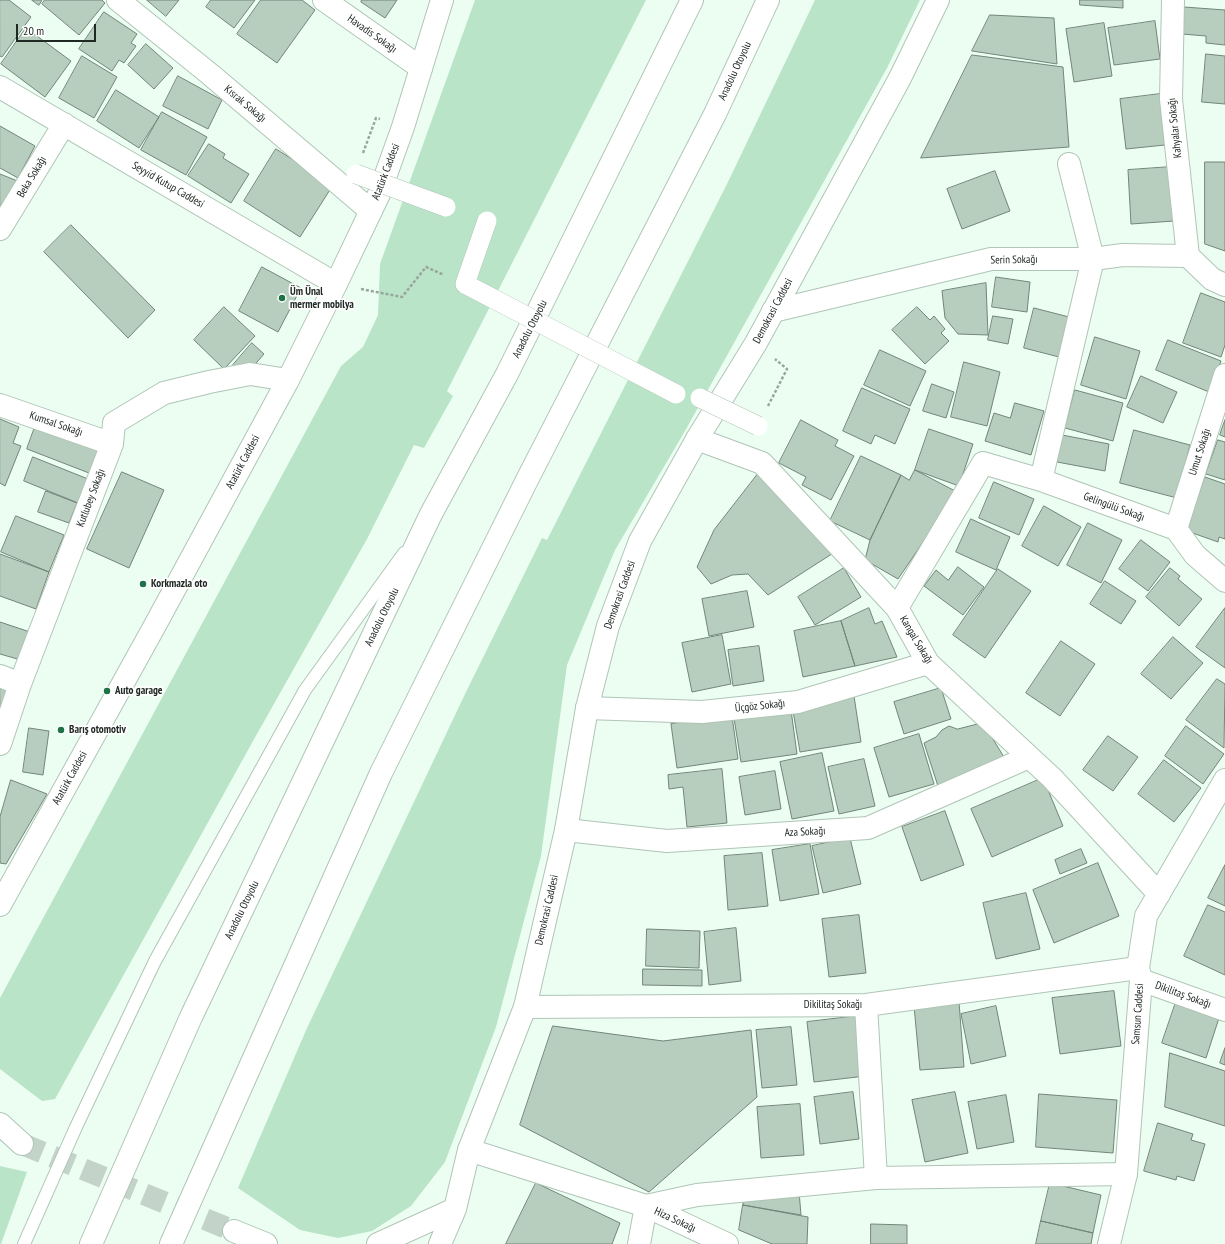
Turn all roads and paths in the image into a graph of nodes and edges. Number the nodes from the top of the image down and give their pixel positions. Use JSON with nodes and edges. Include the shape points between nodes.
{"nodes":[{"id":1,"x":118,"y":0,"type":"edge"},
{"id":2,"x":324,"y":0,"type":"edge"},
{"id":3,"x":442,"y":0,"type":"edge"},
{"id":4,"x":692,"y":0,"type":"edge"},
{"id":5,"x":768,"y":0,"type":"edge"},
{"id":6,"x":938,"y":0,"type":"edge"},
{"id":7,"x":1173,"y":0,"type":"edge"},
{"id":8,"x":421,"y":68,"type":"junction"},
{"id":9,"x":0,"y":87,"type":"edge"},
{"id":10,"x":376,"y":118,"type":"dead end"},
{"id":11,"x":64,"y":124,"type":"junction"},
{"id":12,"x":1069,"y":164,"type":"dead end"},
{"id":13,"x":356,"y":174,"type":"joint"},
{"id":14,"x":446,"y":207,"type":"dead end"},
{"id":15,"x":371,"y":211,"type":"junction"},
{"id":16,"x":487,"y":221,"type":"dead end"},
{"id":17,"x":0,"y":229,"type":"edge"},
{"id":18,"x":1188,"y":256,"type":"junction"},
{"id":19,"x":1093,"y":259,"type":"junction"},
{"id":20,"x":426,"y":267,"type":"dead end"},
{"id":21,"x":336,"y":284,"type":"junction"},
{"id":22,"x":1225,"y":285,"type":"edge"},
{"id":23,"x":773,"y":311,"type":"junction"},
{"id":24,"x":787,"y":369,"type":"dead end"},
{"id":25,"x":1225,"y":375,"type":"edge"},
{"id":26,"x":288,"y":380,"type":"junction"},
{"id":27,"x":676,"y":394,"type":"dead end"},
{"id":28,"x":700,"y":398,"type":"dead end"},
{"id":29,"x":0,"y":405,"type":"edge"},
{"id":30,"x":758,"y":426,"type":"joint"},
{"id":31,"x":697,"y":439,"type":"junction"},
{"id":32,"x":112,"y":444,"type":"junction"},
{"id":33,"x":1041,"y":480,"type":"junction"},
{"id":34,"x":431,"y":514,"type":"junction"},
{"id":35,"x":1176,"y":529,"type":"junction"},
{"id":36,"x":1225,"y":581,"type":"edge"},
{"id":37,"x":897,"y":608,"type":"junction"},
{"id":38,"x":928,"y":663,"type":"junction"},
{"id":39,"x":0,"y":676,"type":"edge"},
{"id":40,"x":20,"y":684,"type":"junction"},
{"id":41,"x":587,"y":708,"type":"junction"},
{"id":42,"x":0,"y":744,"type":"edge"},
{"id":43,"x":1029,"y":757,"type":"junction"},
{"id":44,"x":1225,"y":780,"type":"edge"},
{"id":45,"x":566,"y":830,"type":"junction"},
{"id":46,"x":1159,"y":894,"type":"junction"},
{"id":47,"x":0,"y":905,"type":"edge"},
{"id":48,"x":1140,"y":974,"type":"junction"},
{"id":49,"x":866,"y":1005,"type":"junction"},
{"id":50,"x":525,"y":1007,"type":"junction"},
{"id":51,"x":1225,"y":1010,"type":"edge"},
{"id":52,"x":0,"y":1124,"type":"edge"},
{"id":53,"x":0,"y":1141,"type":"edge"},
{"id":54,"x":469,"y":1150,"type":"junction"},
{"id":55,"x":1126,"y":1174,"type":"junction"},
{"id":56,"x":876,"y":1178,"type":"junction"},
{"id":57,"x":646,"y":1206,"type":"junction"},
{"id":58,"x":455,"y":1209,"type":"junction"},
{"id":59,"x":234,"y":1230,"type":"tunnel mouth"},
{"id":60,"x":24,"y":1244,"type":"edge"},
{"id":61,"x":91,"y":1244,"type":"edge"},
{"id":62,"x":171,"y":1244,"type":"edge"},
{"id":63,"x":266,"y":1244,"type":"edge"},
{"id":64,"x":378,"y":1244,"type":"edge"},
{"id":65,"x":440,"y":1244,"type":"edge"},
{"id":66,"x":639,"y":1244,"type":"edge"},
{"id":67,"x":727,"y":1244,"type":"edge"},
{"id":68,"x":1109,"y":1244,"type":"edge"}],
"edges":[{"from":1,"to":15,"type":"main road","name":"Kısrak Sokağı"},
{"from":2,"to":8,"type":"main road","name":"Havadis Sokağı"},
{"from":3,"to":8,"type":"main road","name":"Atatürk Caddesi"},
{"from":4,"to":34,"type":"main road","name":"Anadolu Otoyolu","via":[[507,374]]},
{"from":5,"to":62,"type":"main road","name":"Anadolu Otoyolu","via":[[715,114],[528,478],[381,773]]},
{"from":6,"to":23,"type":"main road","name":"Demokrasi Caddesi","via":[[900,78]]},
{"from":7,"to":18,"type":"main road","name":"Kahyalar Sokağı","via":[[1171,99]]},
{"from":8,"to":15,"type":"main road","name":"Atatürk Caddesi","via":[[403,128]]},
{"from":9,"to":11,"type":"main road","name":"Seyyid Kutup Caddesi"},
{"from":10,"to":13,"type":"path"},
{"from":11,"to":17,"type":"main road","name":"Beka Sokağı"},
{"from":11,"to":21,"type":"main road","name":"Seyyid Kutup Caddesi"},
{"from":12,"to":19,"type":"main road"},
{"from":13,"to":14,"type":"street","bridge":true},
{"from":15,"to":21,"type":"main road","name":"Atatürk Caddesi"},
{"from":16,"to":27,"type":"street","bridge":true,"via":[[465,284]]},
{"from":18,"to":19,"type":"main road","name":"Serin Sokağı","via":[[1123,255]]},
{"from":18,"to":22,"type":"main road","via":[[1212,279]]},
{"from":19,"to":23,"type":"main road","name":"Serin Sokağı","via":[[991,259]]},
{"from":19,"to":33,"type":"main road"},
{"from":20,"to":21,"type":"path","via":[[402,297]]},
{"from":21,"to":26,"type":"main road","name":"Atatürk Caddesi"},
{"from":23,"to":31,"type":"main road","name":"Demokrasi Caddesi"},
{"from":24,"to":30,"type":"path"},
{"from":25,"to":35,"type":"main road","name":"Umut Sokağı"},
{"from":26,"to":32,"type":"main road","name":"Kutlubey Sokağı","via":[[250,374],[164,393],[114,423]]},
{"from":26,"to":47,"type":"main road","name":"Atatürk Caddesi"},
{"from":28,"to":30,"type":"street","bridge":true},
{"from":29,"to":32,"type":"main road","name":"Kumsal Sokağı"},
{"from":31,"to":37,"type":"main road","name":"Kangal Sokağı","via":[[762,463]]},
{"from":31,"to":41,"type":"main road","name":"Demokrasi Caddesi","via":[[640,541],[608,626]]},
{"from":32,"to":40,"type":"main road","name":"Kutlubey Sokağı"},
{"from":33,"to":35,"type":"main road","name":"Gelingülü Sokağı"},
{"from":33,"to":37,"type":"main road","name":"Gelingülü Sokağı","via":[[983,463]]},
{"from":34,"to":60,"type":"lane","via":[[305,690],[155,961]]},
{"from":34,"to":61,"type":"main road","name":"Anadolu Otoyolu","via":[[191,1017]]},
{"from":35,"to":36,"type":"main road","via":[[1195,555]]},
{"from":37,"to":38,"type":"main road","name":"Kangal Sokağı"},
{"from":38,"to":41,"type":"main road","name":"Üçgöz Sokağı","via":[[798,702],[702,712]]},
{"from":38,"to":43,"type":"main road","name":"Kangal Sokağı"},
{"from":39,"to":40,"type":"main road"},
{"from":40,"to":42,"type":"main road","name":"Kutlubey Sokağı"},
{"from":41,"to":45,"type":"main road","name":"Demokrasi Caddesi"},
{"from":43,"to":45,"type":"main road","name":"Aza Sokağı","via":[[868,828],[667,840]]},
{"from":43,"to":46,"type":"main road","name":"Kangal Sokağı","via":[[1052,778]]},
{"from":44,"to":46,"type":"main road","name":"Samsun Caddesi"},
{"from":45,"to":50,"type":"main road","name":"Demokrasi Caddesi"},
{"from":46,"to":48,"type":"main road","name":"Samsun Caddesi","via":[[1146,916]]},
{"from":48,"to":49,"type":"main road","name":"Dikilitaş Sokağı"},
{"from":48,"to":51,"type":"main road","name":"Dikilitaş Sokağı"},
{"from":48,"to":55,"type":"main road","name":"Samsun Caddesi"},
{"from":49,"to":50,"type":"main road","name":"Dikilitaş Sokağı"},
{"from":49,"to":56,"type":"main road"},
{"from":50,"to":54,"type":"main road","name":"Demokrasi Caddesi"},
{"from":52,"to":53,"type":"main road","via":[[22,1144]]},
{"from":54,"to":57,"type":"main road","name":"Hiza Sokağı"},
{"from":54,"to":58,"type":"main road","name":"Demokrasi Caddesi"},
{"from":55,"to":56,"type":"main road"},
{"from":55,"to":68,"type":"main road","name":"Samsun Caddesi"},
{"from":56,"to":57,"type":"main road","via":[[697,1195]]},
{"from":57,"to":66,"type":"main road"},
{"from":57,"to":67,"type":"main road","name":"Hiza Sokağı"},
{"from":58,"to":64,"type":"main road"},
{"from":58,"to":65,"type":"main road","name":"Demokrasi Caddesi"},
{"from":59,"to":63,"type":"main road"}]}
